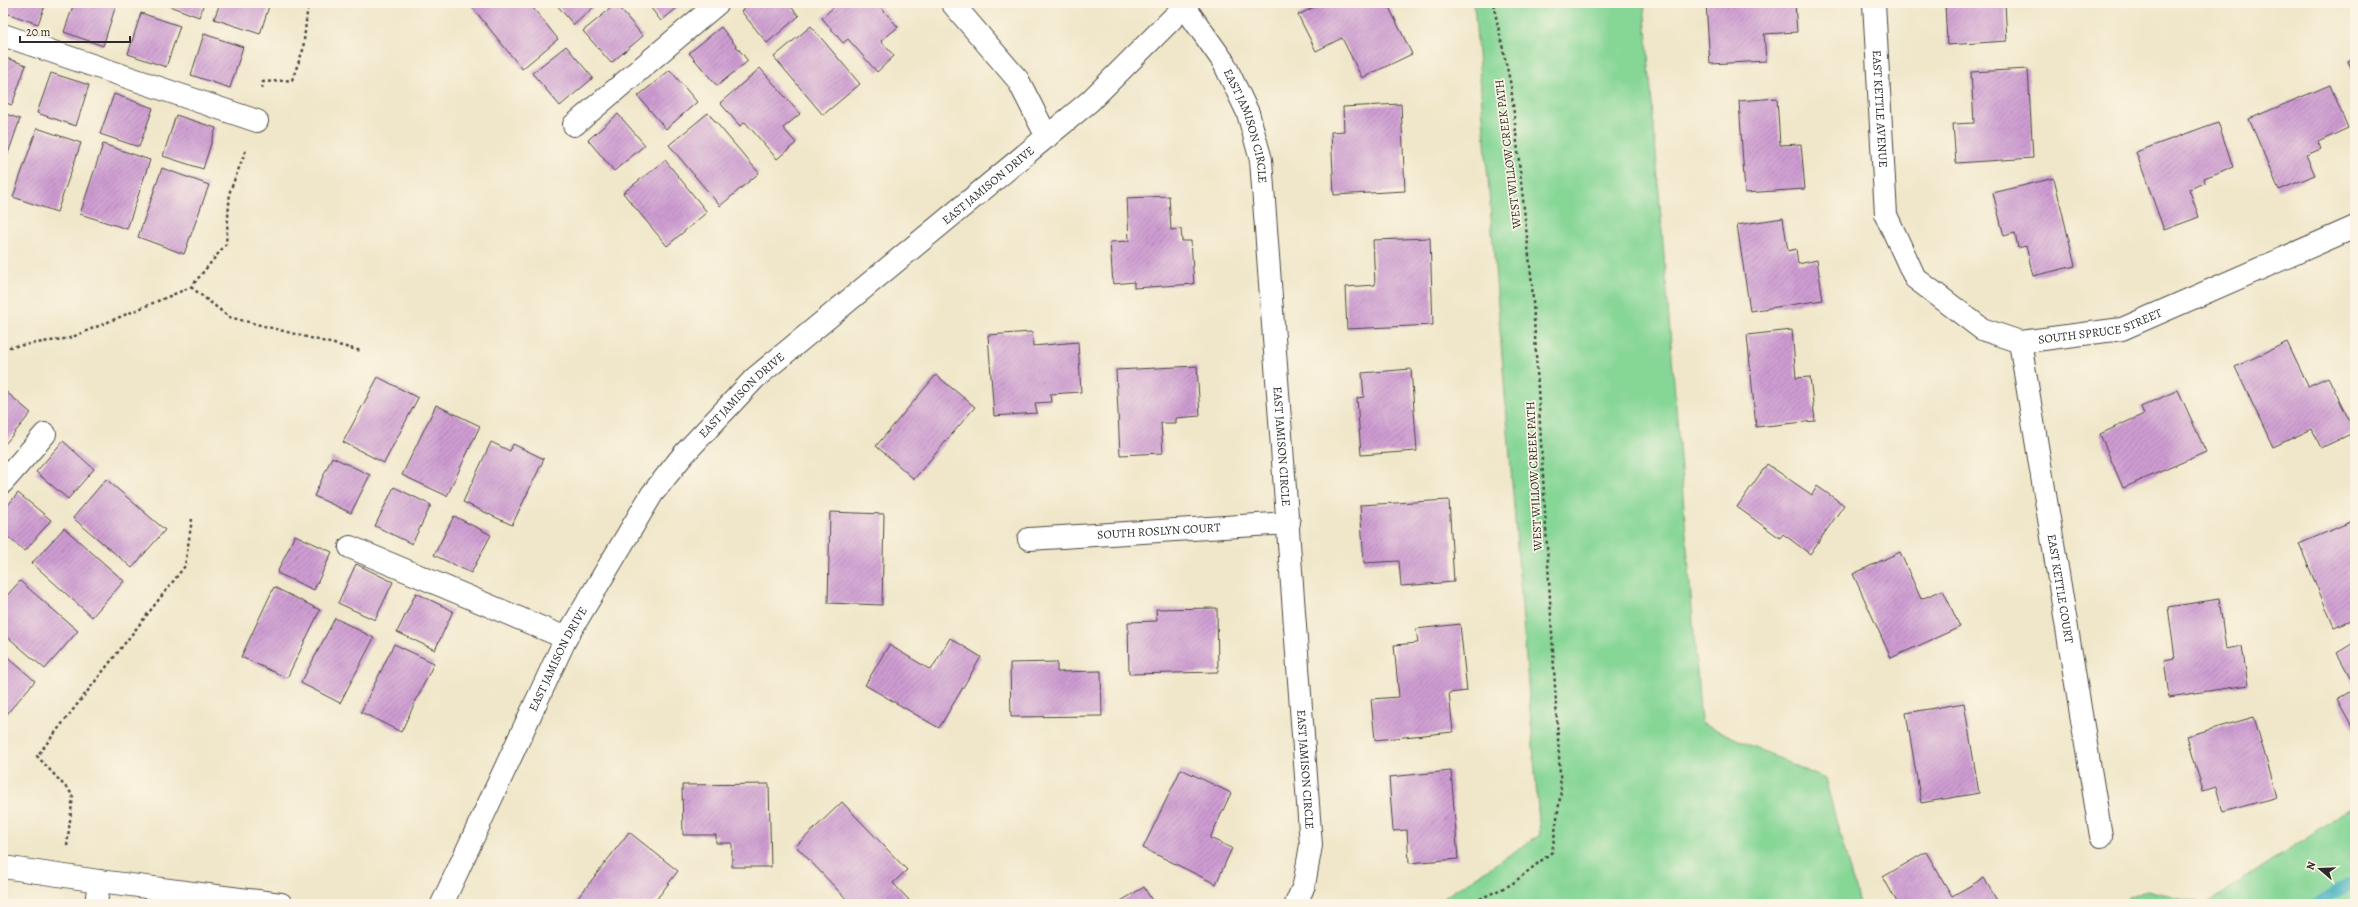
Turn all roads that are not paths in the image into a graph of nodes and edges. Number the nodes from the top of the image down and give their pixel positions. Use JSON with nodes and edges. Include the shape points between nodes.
{"nodes":[{"id":1,"x":718,"y":3,"type":"edge"},
{"id":2,"x":952,"y":3,"type":"edge"},
{"id":3,"x":1874,"y":3,"type":"edge"},
{"id":4,"x":1186,"y":5,"type":"edge"},
{"id":5,"x":3,"y":35,"type":"edge"},
{"id":6,"x":257,"y":121,"type":"road end"},
{"id":7,"x":574,"y":125,"type":"dead end"},
{"id":8,"x":1046,"y":137,"type":"junction"},
{"id":9,"x":1886,"y":215,"type":"joint"},
{"id":10,"x":2355,"y":226,"type":"edge"},
{"id":11,"x":2020,"y":342,"type":"junction"},
{"id":12,"x":45,"y":434,"type":"dead end"},
{"id":13,"x":3,"y":482,"type":"edge"},
{"id":14,"x":1289,"y":522,"type":"junction"},
{"id":15,"x":1029,"y":539,"type":"dead end"},
{"id":16,"x":350,"y":547,"type":"dead end"},
{"id":17,"x":566,"y":638,"type":"junction"},
{"id":18,"x":2101,"y":836,"type":"dead end"},
{"id":19,"x":3,"y":867,"type":"edge"},
{"id":20,"x":99,"y":881,"type":"junction"},
{"id":21,"x":96,"y":904,"type":"edge"},
{"id":22,"x":282,"y":904,"type":"edge"},
{"id":23,"x":442,"y":904,"type":"edge"},
{"id":24,"x":1296,"y":904,"type":"edge"}],
"edges":[{"from":1,"to":7,"type":"street"},
{"from":2,"to":8,"type":"street","via":[[1018,80]]},
{"from":3,"to":9,"type":"street","name":"EAST KETTLE AVENUE"},
{"from":4,"to":8,"type":"street","name":"EAST JAMISON DRIVE","via":[[1090,101]]},
{"from":4,"to":14,"type":"street","name":"EAST JAMISON CIRCLE","via":[[1223,61],[1248,113],[1261,160]]},
{"from":5,"to":6,"type":"street"},
{"from":8,"to":17,"type":"street","name":"EAST JAMISON DRIVE","via":[[754,378],[684,454],[652,494]]},
{"from":9,"to":11,"type":"street","name":"SOUTH SPRUCE STREET","via":[[1915,278],[1982,329]]},
{"from":10,"to":11,"type":"street","name":"SOUTH SPRUCE STREET","via":[[2122,329]]},
{"from":11,"to":18,"type":"street","name":"EAST KETTLE COURT"},
{"from":12,"to":13,"type":"street"},
{"from":14,"to":15,"type":"street","name":"SOUTH ROSLYN COURT"},
{"from":14,"to":24,"type":"street","name":"EAST JAMISON CIRCLE","via":[[1311,845],[1304,885]]},
{"from":16,"to":17,"type":"street"},
{"from":17,"to":23,"type":"street","name":"EAST JAMISON DRIVE"},
{"from":19,"to":20,"type":"street"},
{"from":20,"to":21,"type":"street"},
{"from":20,"to":22,"type":"street"}]}
